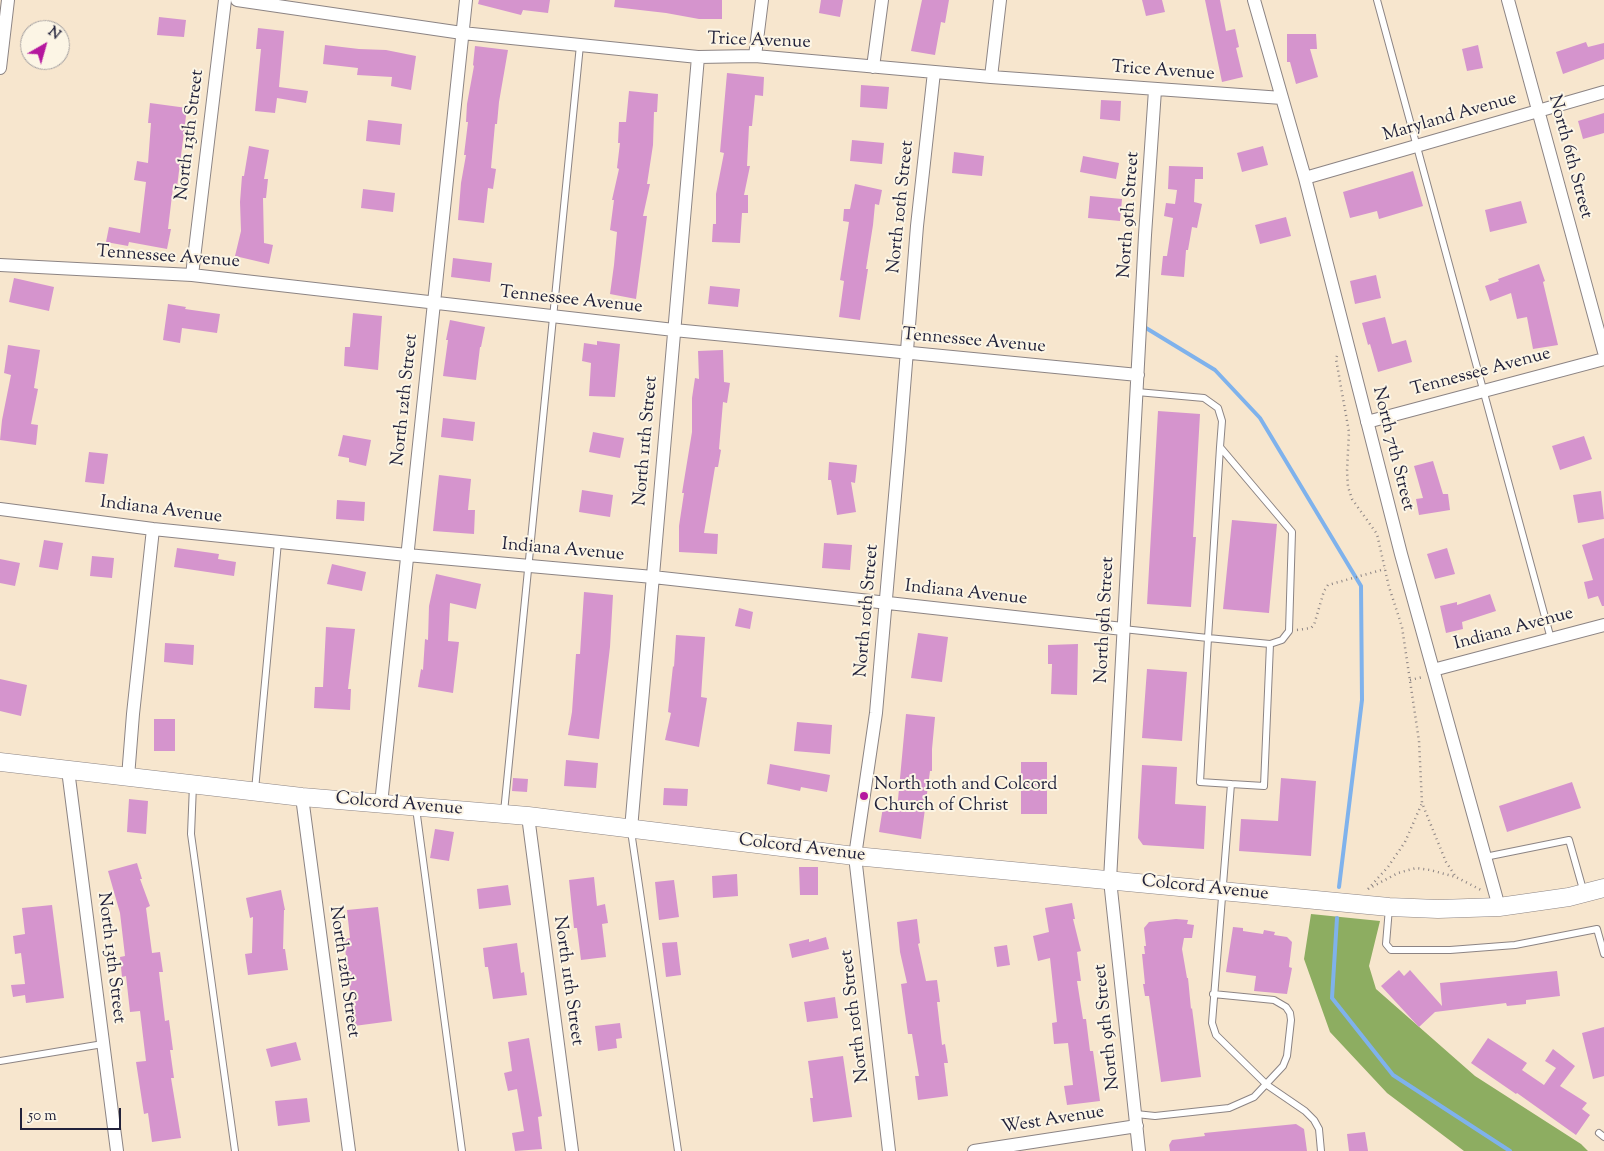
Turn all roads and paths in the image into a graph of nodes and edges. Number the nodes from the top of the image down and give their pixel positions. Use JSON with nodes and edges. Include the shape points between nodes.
{"nodes":[{"id":1,"x":8,"y":0,"type":"edge"},
{"id":2,"x":225,"y":0,"type":"edge"},
{"id":3,"x":237,"y":0,"type":"edge"},
{"id":4,"x":466,"y":0,"type":"edge"},
{"id":5,"x":762,"y":0,"type":"edge"},
{"id":6,"x":882,"y":0,"type":"edge"},
{"id":7,"x":1000,"y":0,"type":"edge"},
{"id":8,"x":1254,"y":0,"type":"edge"},
{"id":9,"x":1377,"y":0,"type":"edge"},
{"id":10,"x":1508,"y":0,"type":"edge"},
{"id":11,"x":462,"y":33,"type":"junction"},
{"id":12,"x":580,"y":45,"type":"junction"},
{"id":13,"x":755,"y":56,"type":"junction"},
{"id":14,"x":698,"y":57,"type":"junction"},
{"id":15,"x":873,"y":66,"type":"junction"},
{"id":16,"x":0,"y":68,"type":"edge"},
{"id":17,"x":934,"y":72,"type":"junction"},
{"id":18,"x":991,"y":77,"type":"junction"},
{"id":19,"x":1155,"y":90,"type":"junction"},
{"id":20,"x":1604,"y":92,"type":"edge"},
{"id":21,"x":1282,"y":98,"type":"junction"},
{"id":22,"x":1538,"y":111,"type":"junction"},
{"id":23,"x":1415,"y":146,"type":"junction"},
{"id":24,"x":1305,"y":178,"type":"junction"},
{"id":25,"x":0,"y":265,"type":"edge"},
{"id":26,"x":192,"y":275,"type":"junction"},
{"id":27,"x":434,"y":303,"type":"junction"},
{"id":28,"x":552,"y":316,"type":"junction"},
{"id":29,"x":674,"y":330,"type":"junction"},
{"id":30,"x":1349,"y":351,"type":"junction"},
{"id":31,"x":1604,"y":352,"type":"edge"},
{"id":32,"x":907,"y":353,"type":"junction"},
{"id":33,"x":1604,"y":359,"type":"edge"},
{"id":34,"x":1138,"y":375,"type":"junction"},
{"id":35,"x":1482,"y":391,"type":"junction"},
{"id":36,"x":1137,"y":392,"type":"junction"},
{"id":37,"x":1367,"y":422,"type":"junction"},
{"id":38,"x":1220,"y":447,"type":"junction"},
{"id":39,"x":0,"y":509,"type":"edge"},
{"id":40,"x":154,"y":529,"type":"junction"},
{"id":41,"x":278,"y":542,"type":"junction"},
{"id":42,"x":407,"y":555,"type":"junction"},
{"id":43,"x":529,"y":566,"type":"junction"},
{"id":44,"x":1385,"y":569,"type":"junction"},
{"id":45,"x":653,"y":577,"type":"junction"},
{"id":46,"x":886,"y":603,"type":"junction"},
{"id":47,"x":1604,"y":625,"type":"edge"},
{"id":48,"x":1123,"y":629,"type":"junction"},
{"id":49,"x":1289,"y":631,"type":"junction"},
{"id":50,"x":1208,"y":638,"type":"junction"},
{"id":51,"x":1551,"y":639,"type":"junction"},
{"id":52,"x":1270,"y":644,"type":"junction"},
{"id":53,"x":1433,"y":670,"type":"junction"},
{"id":54,"x":0,"y":762,"type":"edge"},
{"id":55,"x":68,"y":770,"type":"junction"},
{"id":56,"x":128,"y":777,"type":"junction"},
{"id":57,"x":193,"y":784,"type":"junction"},
{"id":58,"x":1231,"y":784,"type":"junction"},
{"id":59,"x":255,"y":791,"type":"junction"},
{"id":60,"x":302,"y":797,"type":"junction"},
{"id":61,"x":1422,"y":803,"type":"junction"},
{"id":62,"x":381,"y":804,"type":"junction"},
{"id":63,"x":416,"y":807,"type":"junction"},
{"id":64,"x":504,"y":814,"type":"junction"},
{"id":65,"x":528,"y":816,"type":"junction"},
{"id":66,"x":631,"y":829,"type":"junction"},
{"id":67,"x":855,"y":856,"type":"junction"},
{"id":68,"x":1485,"y":857,"type":"junction"},
{"id":69,"x":1456,"y":876,"type":"junction"},
{"id":70,"x":1110,"y":880,"type":"junction"},
{"id":71,"x":1604,"y":888,"type":"edge"},
{"id":72,"x":1482,"y":890,"type":"dead end"},
{"id":73,"x":1222,"y":891,"type":"junction"},
{"id":74,"x":1584,"y":894,"type":"junction"},
{"id":75,"x":1389,"y":907,"type":"junction"},
{"id":76,"x":1499,"y":907,"type":"junction"},
{"id":77,"x":1604,"y":954,"type":"edge"},
{"id":78,"x":1213,"y":994,"type":"junction"},
{"id":79,"x":103,"y":1044,"type":"junction"},
{"id":80,"x":0,"y":1061,"type":"edge"},
{"id":81,"x":1267,"y":1085,"type":"junction"},
{"id":82,"x":1136,"y":1120,"type":"junction"},
{"id":83,"x":117,"y":1151,"type":"edge"},
{"id":84,"x":236,"y":1151,"type":"edge"},
{"id":85,"x":349,"y":1151,"type":"edge"},
{"id":86,"x":462,"y":1151,"type":"edge"},
{"id":87,"x":572,"y":1151,"type":"edge"},
{"id":88,"x":678,"y":1151,"type":"edge"},
{"id":89,"x":889,"y":1151,"type":"edge"},
{"id":90,"x":974,"y":1151,"type":"edge"},
{"id":91,"x":1139,"y":1151,"type":"edge"},
{"id":92,"x":1321,"y":1151,"type":"edge"}],
"edges":[{"from":1,"to":16,"type":"street"},
{"from":2,"to":26,"type":"street","name":"North 13th Street"},
{"from":3,"to":11,"type":"street","name":"Trice Avenue"},
{"from":4,"to":11,"type":"street","name":"North 12th Street"},
{"from":5,"to":13,"type":"street"},
{"from":6,"to":15,"type":"street"},
{"from":7,"to":18,"type":"street"},
{"from":8,"to":21,"type":"street","name":"North 7th Street"},
{"from":9,"to":23,"type":"lane"},
{"from":10,"to":22,"type":"street","name":"North 6th Street"},
{"from":11,"to":12,"type":"street","name":"Trice Avenue"},
{"from":11,"to":27,"type":"street","name":"North 12th Street"},
{"from":12,"to":14,"type":"street","name":"Trice Avenue"},
{"from":12,"to":28,"type":"lane"},
{"from":13,"to":14,"type":"street","name":"Trice Avenue"},
{"from":13,"to":15,"type":"street","name":"Trice Avenue"},
{"from":14,"to":29,"type":"street","name":"North 11th Street"},
{"from":15,"to":17,"type":"street","name":"Trice Avenue"},
{"from":17,"to":18,"type":"street","name":"Trice Avenue"},
{"from":17,"to":32,"type":"street","name":"North 10th Street"},
{"from":18,"to":19,"type":"street","name":"Trice Avenue"},
{"from":19,"to":21,"type":"street","name":"Trice Avenue"},
{"from":19,"to":34,"type":"street","name":"North 9th Street"},
{"from":20,"to":22,"type":"street","name":"Maryland Avenue"},
{"from":21,"to":24,"type":"street","name":"North 7th Street"},
{"from":22,"to":23,"type":"street","name":"Maryland Avenue"},
{"from":22,"to":31,"type":"street","name":"North 6th Street"},
{"from":23,"to":24,"type":"street","name":"Maryland Avenue"},
{"from":23,"to":35,"type":"lane"},
{"from":24,"to":30,"type":"street","name":"North 7th Street"},
{"from":25,"to":26,"type":"street","name":"Tennessee Avenue"},
{"from":26,"to":27,"type":"street","name":"Tennessee Avenue"},
{"from":27,"to":28,"type":"street","name":"Tennessee Avenue"},
{"from":27,"to":42,"type":"street","name":"North 12th Street"},
{"from":28,"to":29,"type":"street","name":"Tennessee Avenue"},
{"from":28,"to":43,"type":"lane"},
{"from":29,"to":32,"type":"street","name":"Tennessee Avenue"},
{"from":29,"to":45,"type":"street","name":"North 11th Street"},
{"from":30,"to":37,"type":"street","name":"North 7th Street"},
{"from":30,"to":44,"type":"path","via":[[1338,353],[1336,359],[1349,432],[1348,487],[1352,499],[1377,534]]},
{"from":32,"to":34,"type":"street","name":"Tennessee Avenue"},
{"from":32,"to":46,"type":"street","name":"North 10th Street"},
{"from":33,"to":35,"type":"street","name":"Tennessee Avenue"},
{"from":34,"to":36,"type":"street","name":"North 9th Street"},
{"from":35,"to":37,"type":"street","name":"Tennessee Avenue"},
{"from":35,"to":51,"type":"lane"},
{"from":36,"to":38,"type":"lane","via":[[1204,398],[1218,408],[1222,421]]},
{"from":36,"to":48,"type":"street","name":"North 9th Street"},
{"from":37,"to":53,"type":"street","name":"North 7th Street"},
{"from":38,"to":49,"type":"lane","via":[[1292,532]]},
{"from":38,"to":50,"type":"lane"},
{"from":39,"to":40,"type":"street","name":"Indiana Avenue"},
{"from":40,"to":41,"type":"street","name":"Indiana Avenue"},
{"from":40,"to":56,"type":"street"},
{"from":41,"to":42,"type":"street","name":"Indiana Avenue"},
{"from":41,"to":59,"type":"lane"},
{"from":42,"to":43,"type":"street","name":"Indiana Avenue"},
{"from":42,"to":62,"type":"street","name":"North 12th Street"},
{"from":43,"to":45,"type":"street","name":"Indiana Avenue"},
{"from":43,"to":64,"type":"lane"},
{"from":44,"to":49,"type":"path","via":[[1326,587],[1314,625]]},
{"from":44,"to":61,"type":"path","via":[[1402,627],[1419,742]]},
{"from":45,"to":46,"type":"street","name":"Indiana Avenue"},
{"from":45,"to":66,"type":"street","name":"North 11th Street"},
{"from":46,"to":48,"type":"street","name":"Indiana Avenue"},
{"from":46,"to":67,"type":"street","name":"North 10th Street","via":[[876,713]]},
{"from":47,"to":51,"type":"street","name":"Indiana Avenue"},
{"from":48,"to":50,"type":"lane"},
{"from":48,"to":70,"type":"street","name":"North 9th Street"},
{"from":49,"to":52,"type":"lane","via":[[1282,640]]},
{"from":50,"to":52,"type":"lane"},
{"from":50,"to":58,"type":"lane","via":[[1200,782]]},
{"from":51,"to":53,"type":"street","name":"Indiana Avenue"},
{"from":52,"to":58,"type":"lane","via":[[1264,786]]},
{"from":53,"to":68,"type":"street","name":"North 7th Street"},
{"from":54,"to":55,"type":"street","name":"Colcord Avenue"},
{"from":55,"to":56,"type":"street","name":"Colcord Avenue"},
{"from":55,"to":79,"type":"street","name":"North 13th Street"},
{"from":56,"to":57,"type":"street","name":"Colcord Avenue"},
{"from":57,"to":59,"type":"street","name":"Colcord Avenue"},
{"from":57,"to":84,"type":"lane","via":[[192,834]]},
{"from":58,"to":73,"type":"lane"},
{"from":59,"to":60,"type":"street","name":"Colcord Avenue"},
{"from":60,"to":62,"type":"street","name":"Colcord Avenue"},
{"from":60,"to":85,"type":"street","name":"North 12th Street"},
{"from":61,"to":69,"type":"path","via":[[1446,862]]},
{"from":61,"to":69,"type":"path","via":[[1405,842],[1388,867],[1365,891],[1398,873],[1416,868]]},
{"from":62,"to":63,"type":"street","name":"Colcord Avenue"},
{"from":63,"to":64,"type":"street","name":"Colcord Avenue"},
{"from":63,"to":86,"type":"lane"},
{"from":64,"to":65,"type":"street","name":"Colcord Avenue"},
{"from":65,"to":66,"type":"street","name":"Colcord Avenue"},
{"from":65,"to":87,"type":"street","name":"North 11th Street"},
{"from":66,"to":67,"type":"street","name":"Colcord Avenue"},
{"from":66,"to":88,"type":"lane"},
{"from":67,"to":70,"type":"street","name":"Colcord Avenue"},
{"from":67,"to":89,"type":"street","name":"North 10th Street"},
{"from":68,"to":74,"type":"lane","via":[[1569,840]]},
{"from":68,"to":76,"type":"street","name":"North 7th Street"},
{"from":69,"to":72,"type":"path"},
{"from":70,"to":73,"type":"street","name":"Colcord Avenue"},
{"from":70,"to":82,"type":"street","name":"North 9th Street"},
{"from":71,"to":74,"type":"street","name":"Colcord Avenue"},
{"from":73,"to":75,"type":"street","name":"Colcord Avenue"},
{"from":73,"to":78,"type":"lane"},
{"from":74,"to":76,"type":"street","name":"Colcord Avenue"},
{"from":75,"to":76,"type":"street","name":"Colcord Avenue"},
{"from":75,"to":77,"type":"lane","via":[[1386,944],[1391,950],[1515,945],[1597,929]]},
{"from":78,"to":81,"type":"lane","via":[[1212,1023],[1216,1035]]},
{"from":78,"to":81,"type":"lane","via":[[1274,1000],[1290,1013],[1287,1056]]},
{"from":79,"to":80,"type":"lane"},
{"from":79,"to":83,"type":"street","name":"North 13th Street"},
{"from":81,"to":82,"type":"lane","via":[[1254,1097],[1229,1108]]},
{"from":81,"to":92,"type":"lane","via":[[1314,1120],[1319,1129]]},
{"from":82,"to":90,"type":"street","name":"West Avenue"},
{"from":82,"to":91,"type":"street","name":"North 9th Street"}]}
